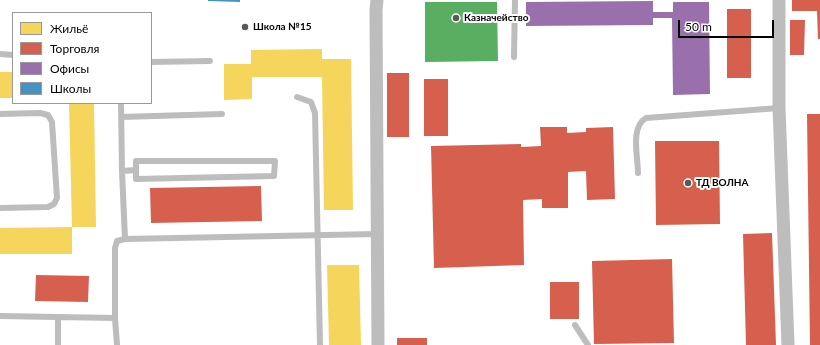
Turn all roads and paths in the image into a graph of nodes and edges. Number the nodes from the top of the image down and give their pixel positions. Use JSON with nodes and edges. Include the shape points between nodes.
{"nodes":[{"id":1,"x":377,"y":0,"type":"edge"},
{"id":2,"x":516,"y":0,"type":"edge"},
{"id":3,"x":779,"y":0,"type":"edge"},
{"id":4,"x":0,"y":54,"type":"edge"},
{"id":5,"x":12,"y":54,"type":"edge"},
{"id":6,"x":514,"y":57,"type":"dead end"},
{"id":7,"x":210,"y":61,"type":"dead end"},
{"id":8,"x":152,"y":62,"type":"edge"},
{"id":9,"x":297,"y":97,"type":"dead end"},
{"id":10,"x":121,"y":104,"type":"edge"},
{"id":11,"x":779,"y":108,"type":"junction"},
{"id":12,"x":0,"y":114,"type":"edge"},
{"id":13,"x":222,"y":114,"type":"dead end"},
{"id":14,"x":121,"y":116,"type":"junction"},
{"id":15,"x":136,"y":170,"type":"junction"},
{"id":16,"x":122,"y":171,"type":"junction"},
{"id":17,"x":638,"y":173,"type":"dead end"},
{"id":18,"x":0,"y":208,"type":"edge"},
{"id":19,"x":316,"y":234,"type":"junction"},
{"id":20,"x":377,"y":234,"type":"junction"},
{"id":21,"x":125,"y":239,"type":"junction"},
{"id":22,"x":0,"y":316,"type":"edge"},
{"id":23,"x":58,"y":317,"type":"junction"},
{"id":24,"x":115,"y":318,"type":"junction"},
{"id":25,"x":575,"y":325,"type":"dead end"},
{"id":26,"x":58,"y":345,"type":"edge"},
{"id":27,"x":117,"y":345,"type":"edge"},
{"id":28,"x":320,"y":345,"type":"edge"},
{"id":29,"x":378,"y":345,"type":"edge"},
{"id":30,"x":588,"y":345,"type":"edge"},
{"id":31,"x":788,"y":345,"type":"edge"}],
"edges":[{"from":1,"to":20,"type":"street"},
{"from":2,"to":6,"type":"lane"},
{"from":3,"to":11,"type":"street"},
{"from":4,"to":5,"type":"lane"},
{"from":7,"to":8,"type":"lane"},
{"from":9,"to":19,"type":"lane","via":[[311,102],[315,113]]},
{"from":10,"to":14,"type":"lane"},
{"from":11,"to":17,"type":"lane","via":[[646,118],[639,124],[637,132]]},
{"from":11,"to":31,"type":"street"},
{"from":12,"to":18,"type":"lane","via":[[48,115],[52,122],[57,198],[54,204],[48,207]]},
{"from":13,"to":14,"type":"lane"},
{"from":14,"to":16,"type":"lane"},
{"from":15,"to":15,"type":"lane","via":[[136,161],[275,161],[274,176],[136,179]]},
{"from":15,"to":16,"type":"lane"},
{"from":16,"to":21,"type":"lane"},
{"from":19,"to":20,"type":"lane"},
{"from":19,"to":21,"type":"lane"},
{"from":19,"to":28,"type":"lane"},
{"from":20,"to":29,"type":"street"},
{"from":21,"to":24,"type":"lane","via":[[117,241],[115,248]]},
{"from":22,"to":23,"type":"lane"},
{"from":23,"to":24,"type":"lane"},
{"from":23,"to":26,"type":"lane"},
{"from":24,"to":27,"type":"lane"},
{"from":25,"to":30,"type":"lane"}]}
